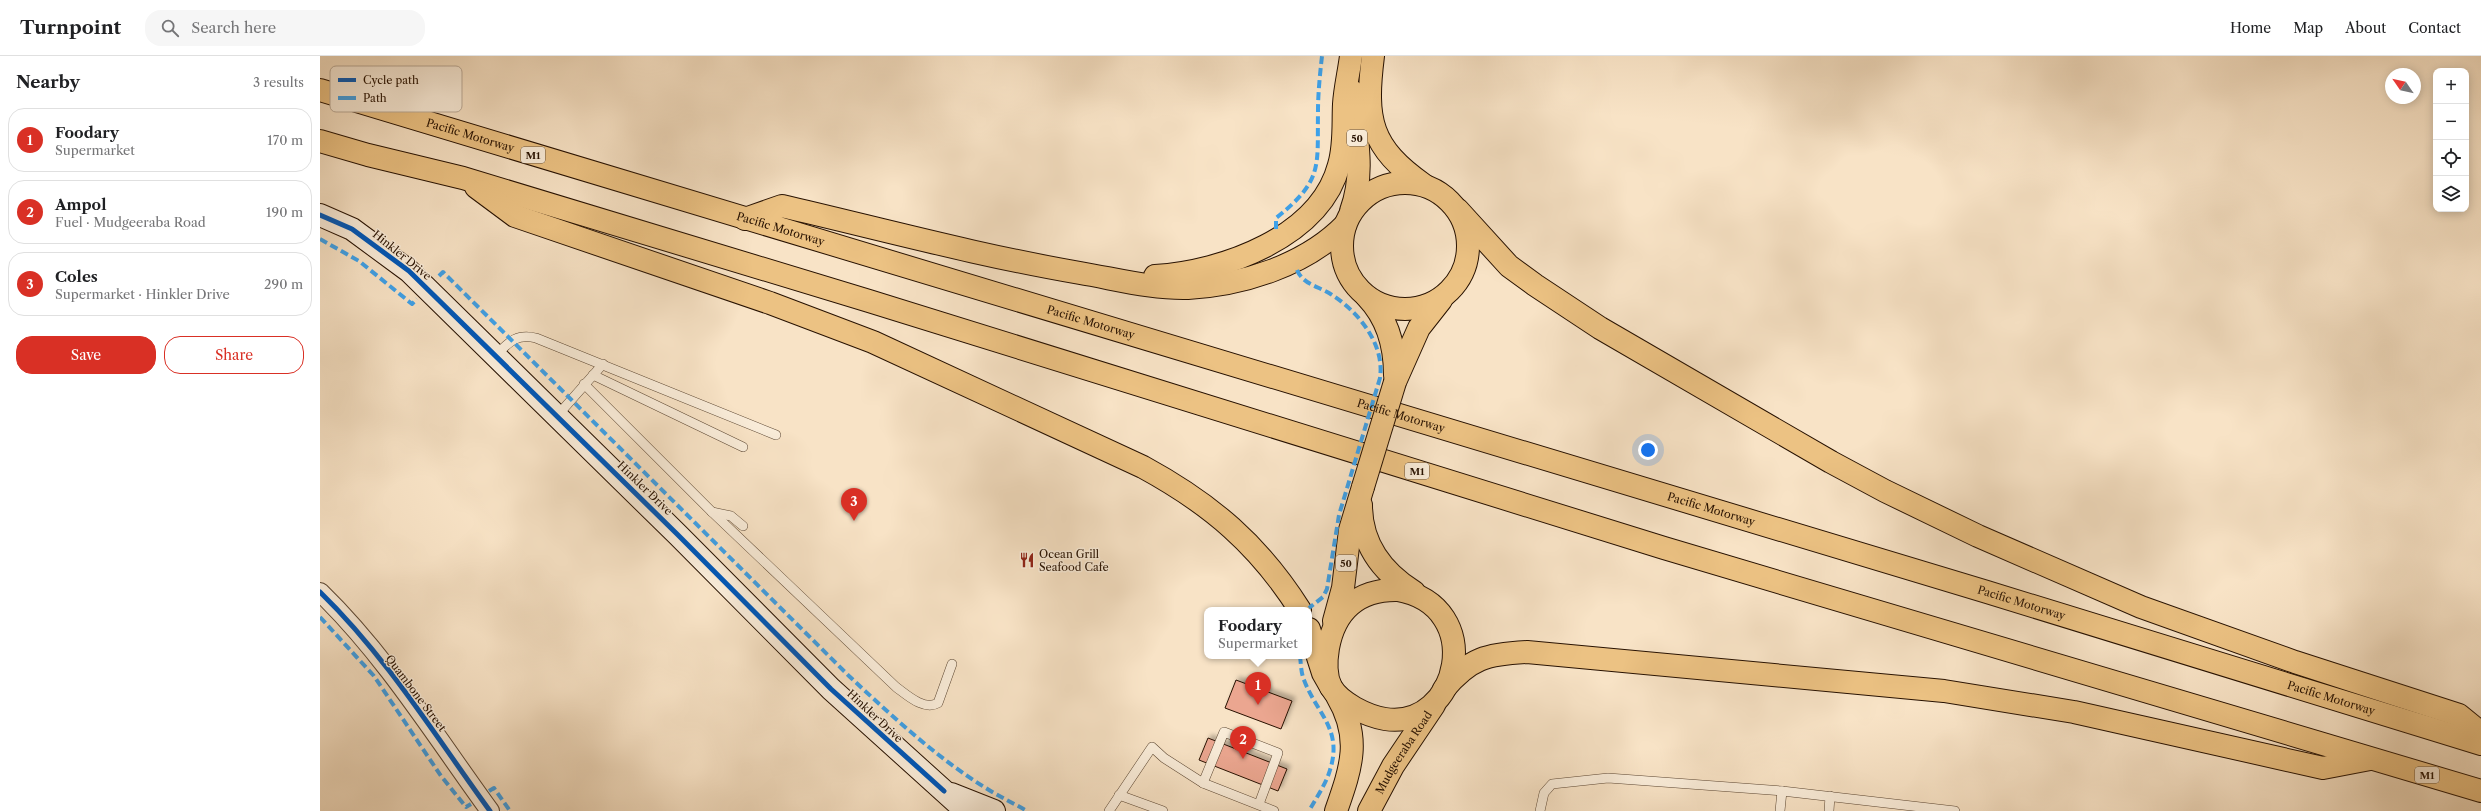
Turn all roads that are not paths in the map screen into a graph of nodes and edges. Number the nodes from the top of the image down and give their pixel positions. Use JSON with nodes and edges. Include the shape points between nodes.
{"nodes":[{"id":1,"x":1351,"y":56,"type":"edge"},
{"id":2,"x":1373,"y":56,"type":"edge"},
{"id":3,"x":320,"y":90,"type":"edge"},
{"id":4,"x":330,"y":93,"type":"edge"},
{"id":5,"x":392,"y":112,"type":"edge"},
{"id":6,"x":320,"y":141,"type":"edge"},
{"id":7,"x":463,"y":178,"type":"junction"},
{"id":8,"x":1424,"y":185,"type":"junction"},
{"id":9,"x":1458,"y":210,"type":"junction"},
{"id":10,"x":320,"y":215,"type":"edge"},
{"id":11,"x":745,"y":219,"type":"junction"},
{"id":12,"x":1346,"y":221,"type":"junction"},
{"id":13,"x":1084,"y":274,"type":"junction"},
{"id":14,"x":1447,"y":293,"type":"junction"},
{"id":15,"x":1365,"y":295,"type":"junction"},
{"id":16,"x":496,"y":355,"type":"junction"},
{"id":17,"x":603,"y":364,"type":"junction"},
{"id":18,"x":593,"y":375,"type":"junction"},
{"id":19,"x":1395,"y":381,"type":"junction"},
{"id":20,"x":584,"y":384,"type":"junction"},
{"id":21,"x":557,"y":416,"type":"junction"},
{"id":22,"x":776,"y":435,"type":"dead end"},
{"id":23,"x":743,"y":447,"type":"dead end"},
{"id":24,"x":1362,"y":491,"type":"junction"},
{"id":25,"x":712,"y":512,"type":"junction"},
{"id":26,"x":743,"y":526,"type":"dead end"},
{"id":27,"x":320,"y":592,"type":"edge"},
{"id":28,"x":1424,"y":598,"type":"junction"},
{"id":29,"x":1298,"y":607,"type":"edge"},
{"id":30,"x":1332,"y":632,"type":"junction"},
{"id":31,"x":1312,"y":638,"type":"edge"},
{"id":32,"x":952,"y":664,"type":"dead end"},
{"id":33,"x":1332,"y":688,"type":"junction"},
{"id":34,"x":1442,"y":692,"type":"junction"},
{"id":35,"x":2481,"y":733,"type":"edge"},
{"id":36,"x":2481,"y":744,"type":"edge"},
{"id":37,"x":2373,"y":758,"type":"junction"},
{"id":38,"x":1203,"y":783,"type":"junction"},
{"id":39,"x":944,"y":791,"type":"junction"},
{"id":40,"x":1782,"y":791,"type":"junction"},
{"id":41,"x":2481,"y":791,"type":"edge"},
{"id":42,"x":1119,"y":795,"type":"junction"},
{"id":43,"x":1830,"y":796,"type":"junction"},
{"id":44,"x":1259,"y":804,"type":"junction"},
{"id":45,"x":1367,"y":810,"type":"edge"},
{"id":46,"x":490,"y":811,"type":"edge"},
{"id":47,"x":966,"y":811,"type":"edge"},
{"id":48,"x":994,"y":811,"type":"edge"},
{"id":49,"x":1109,"y":811,"type":"edge"},
{"id":50,"x":1163,"y":811,"type":"edge"},
{"id":51,"x":1274,"y":811,"type":"edge"},
{"id":52,"x":1336,"y":811,"type":"edge"},
{"id":53,"x":1540,"y":811,"type":"edge"},
{"id":54,"x":1780,"y":811,"type":"edge"},
{"id":55,"x":1829,"y":811,"type":"edge"},
{"id":56,"x":1955,"y":811,"type":"edge"}],
"edges":[{"from":1,"to":12,"type":"main road","number":"50","via":[[1352,98],[1360,168],[1357,191]]},
{"from":1,"to":13,"type":"main road","via":[[1339,168],[1322,202],[1301,225],[1280,238],[1206,268],[1148,276]]},
{"from":2,"to":8,"type":"main road","number":"50","via":[[1371,107],[1376,136],[1397,166]]},
{"from":3,"to":4,"type":"main road","name":"Pacific Motorway","number":"M1"},
{"from":5,"to":11,"type":"main road","name":"Pacific Motorway","number":"M1"},
{"from":6,"to":7,"type":"main road","number":"M1"},
{"from":7,"to":29,"type":"main road","via":[[515,216],[770,303],[873,342],[1144,467],[1181,487],[1233,528],[1271,568]]},
{"from":7,"to":37,"type":"main road","number":"M1","via":[[876,303],[1664,548]]},
{"from":8,"to":9,"type":"main road","number":"50","via":[[1444,196]]},
{"from":8,"to":12,"type":"main road","via":[[1402,183],[1380,188],[1357,203]]},
{"from":9,"to":14,"type":"main road","number":"50","via":[[1468,234],[1468,252],[1462,273]]},
{"from":9,"to":35,"type":"main road","via":[[1504,261],[1600,328],[1885,491],[1991,542],[2141,607],[2295,662],[2459,715]]},
{"from":10,"to":16,"type":"main road","name":"Hinkler Drive","via":[[352,229],[410,271]]},
{"from":11,"to":13,"type":"main road","via":[[782,206],[1032,265]]},
{"from":11,"to":36,"type":"main road","name":"Pacific Motorway","number":"M1","via":[[1979,590]]},
{"from":12,"to":13,"type":"main road","via":[[1328,242],[1292,262],[1260,274],[1220,284],[1171,288]]},
{"from":12,"to":15,"type":"main road","number":"50","via":[[1341,241],[1342,257],[1351,278]]},
{"from":14,"to":15,"type":"main road","via":[[1429,305],[1408,309],[1380,304]]},
{"from":14,"to":19,"type":"main road","number":"50","via":[[1426,316]]},
{"from":15,"to":19,"type":"main road","number":"50","via":[[1378,310],[1389,330],[1394,350]]},
{"from":16,"to":17,"type":"lane","via":[[512,340],[526,335],[551,342]]},
{"from":16,"to":21,"type":"main road","name":"Hinkler Drive"},
{"from":17,"to":18,"type":"lane"},
{"from":17,"to":22,"type":"lane"},
{"from":18,"to":20,"type":"lane"},
{"from":18,"to":23,"type":"lane"},
{"from":19,"to":24,"type":"main road","number":"50","bridge":true},
{"from":20,"to":21,"type":"lane"},
{"from":20,"to":25,"type":"lane"},
{"from":21,"to":39,"type":"main road","name":"Hinkler Drive","via":[[831,689]]},
{"from":24,"to":28,"type":"main road","number":"50","via":[[1362,523],[1375,557],[1394,578]]},
{"from":24,"to":30,"type":"main road","number":"50","via":[[1350,530],[1344,588]]},
{"from":25,"to":26,"type":"lane","via":[[731,516]]},
{"from":25,"to":32,"type":"lane","via":[[896,687],[913,700],[927,705],[938,702]]},
{"from":27,"to":46,"type":"street","name":"Quambone Street","via":[[352,626],[398,683]]},
{"from":28,"to":30,"type":"main road","via":[[1398,590],[1372,593],[1349,606],[1337,619]]},
{"from":28,"to":34,"type":"main road","number":"50","via":[[1442,615],[1452,639],[1454,663]]},
{"from":30,"to":33,"type":"main road","number":"50","via":[[1327,659]]},
{"from":31,"to":33,"type":"main road","via":[[1323,673]]},
{"from":33,"to":34,"type":"main road","via":[[1361,711],[1392,719],[1404,718],[1423,710]]},
{"from":33,"to":52,"type":"main road","number":"50","via":[[1348,718],[1352,741],[1349,770]]},
{"from":34,"to":37,"type":"main road","via":[[1461,670],[1476,661],[1496,654],[1526,652],[1944,691],[2082,713],[2323,768]]},
{"from":34,"to":45,"type":"main road","name":"Mudgeeraba Road","number":"50"},
{"from":37,"to":41,"type":"main road","number":"M1"},
{"from":38,"to":42,"type":"lane","via":[[1164,758],[1152,747]]},
{"from":38,"to":44,"type":"lane"},
{"from":38,"to":44,"type":"lane","via":[[1224,732],[1231,734],[1278,752]]},
{"from":39,"to":47,"type":"main road","name":"Hinkler Drive"},
{"from":39,"to":48,"type":"main road","name":"Hinkler Drive"},
{"from":40,"to":43,"type":"lane"},
{"from":40,"to":53,"type":"lane","via":[[1608,778],[1552,784],[1544,793]]},
{"from":40,"to":54,"type":"lane"},
{"from":42,"to":49,"type":"lane"},
{"from":42,"to":50,"type":"lane"},
{"from":43,"to":55,"type":"lane"},
{"from":43,"to":56,"type":"lane"},
{"from":44,"to":51,"type":"lane"}]}
